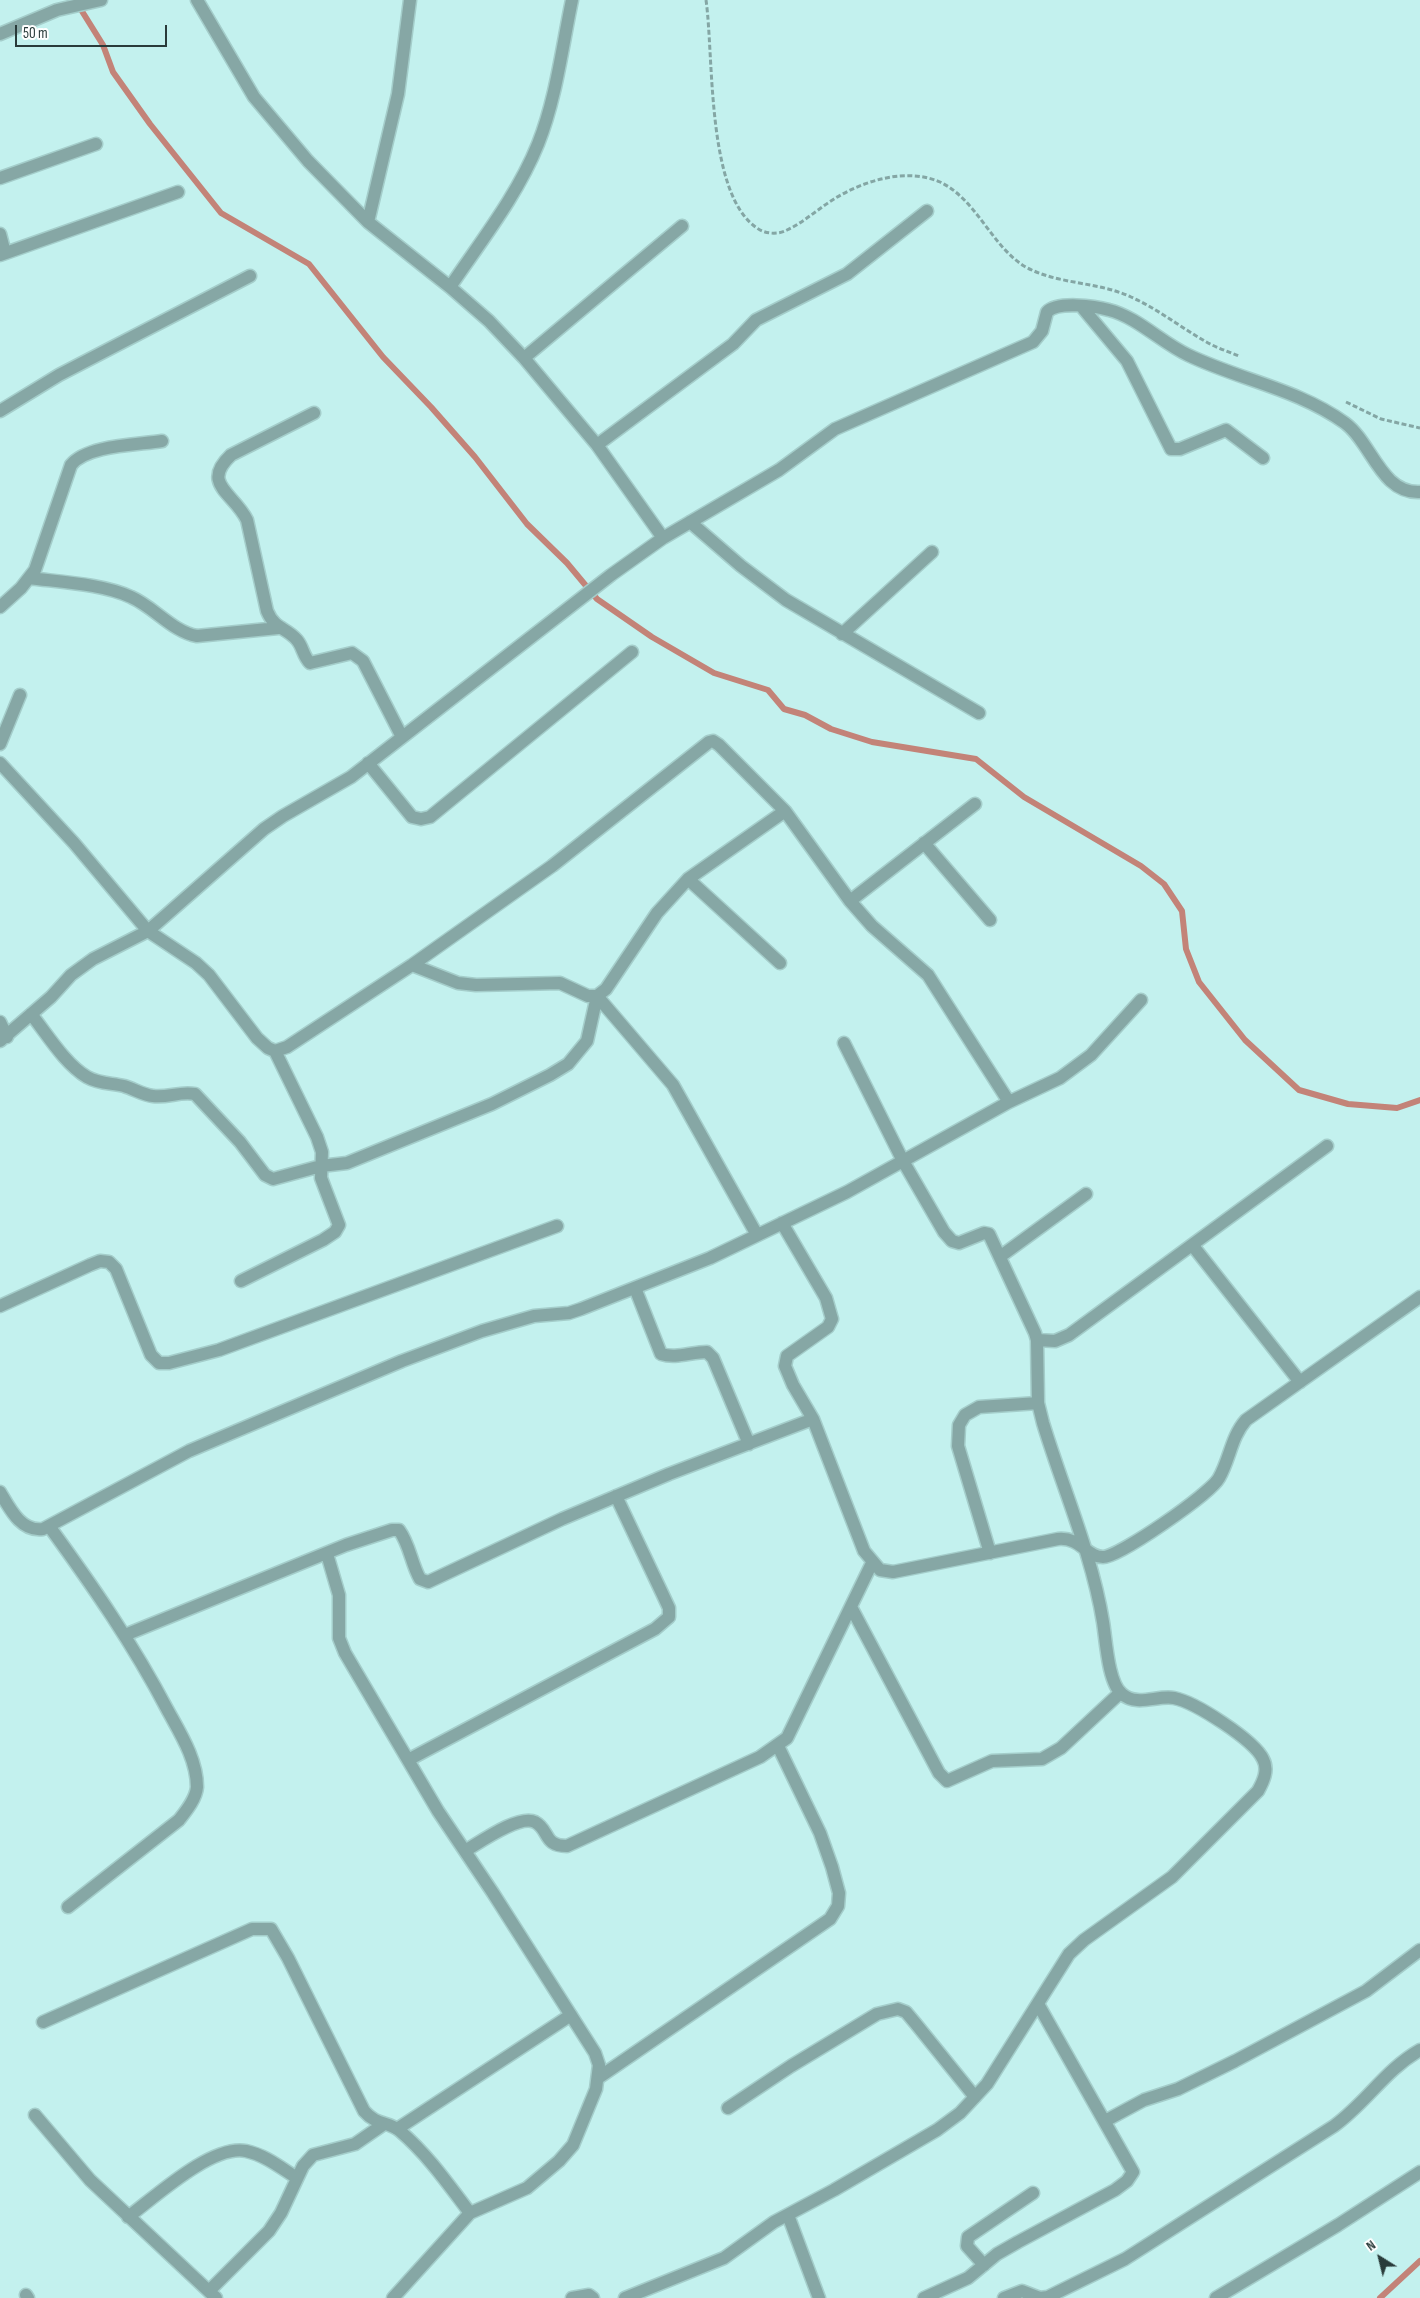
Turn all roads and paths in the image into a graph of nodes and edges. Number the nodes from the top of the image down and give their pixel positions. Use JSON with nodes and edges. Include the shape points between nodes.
{"nodes":[{"id":1,"x":197,"y":0,"type":"edge"},
{"id":2,"x":410,"y":0,"type":"edge"},
{"id":3,"x":572,"y":0,"type":"edge"},
{"id":4,"x":706,"y":0,"type":"edge"},
{"id":5,"x":98,"y":1,"type":"edge"},
{"id":6,"x":0,"y":34,"type":"edge"},
{"id":7,"x":96,"y":144,"type":"dead end"},
{"id":8,"x":0,"y":178,"type":"edge"},
{"id":9,"x":178,"y":192,"type":"dead end"},
{"id":10,"x":927,"y":211,"type":"dead end"},
{"id":11,"x":368,"y":222,"type":"junction"},
{"id":12,"x":682,"y":226,"type":"dead end"},
{"id":13,"x":0,"y":234,"type":"edge"},
{"id":14,"x":2,"y":254,"type":"edge"},
{"id":15,"x":250,"y":276,"type":"dead end"},
{"id":16,"x":450,"y":287,"type":"junction"},
{"id":17,"x":1081,"y":306,"type":"junction"},
{"id":18,"x":524,"y":358,"type":"junction"},
{"id":19,"x":1247,"y":360,"type":"dead end"},
{"id":20,"x":1339,"y":399,"type":"dead end"},
{"id":21,"x":0,"y":411,"type":"edge"},
{"id":22,"x":314,"y":413,"type":"dead end"},
{"id":23,"x":1420,"y":428,"type":"edge"},
{"id":24,"x":162,"y":441,"type":"dead end"},
{"id":25,"x":597,"y":445,"type":"junction"},
{"id":26,"x":1263,"y":458,"type":"dead end"},
{"id":27,"x":1420,"y":492,"type":"edge"},
{"id":28,"x":690,"y":522,"type":"junction"},
{"id":29,"x":663,"y":538,"type":"junction"},
{"id":30,"x":932,"y":552,"type":"dead end"},
{"id":31,"x":29,"y":578,"type":"junction"},
{"id":32,"x":0,"y":607,"type":"edge"},
{"id":33,"x":278,"y":628,"type":"junction"},
{"id":34,"x":842,"y":634,"type":"junction"},
{"id":35,"x":632,"y":652,"type":"dead end"},
{"id":36,"x":20,"y":695,"type":"dead end"},
{"id":37,"x":979,"y":713,"type":"dead end"},
{"id":38,"x":402,"y":737,"type":"junction"},
{"id":39,"x":0,"y":744,"type":"edge"},
{"id":40,"x":0,"y":763,"type":"edge"},
{"id":41,"x":368,"y":763,"type":"junction"},
{"id":42,"x":975,"y":804,"type":"dead end"},
{"id":43,"x":785,"y":811,"type":"junction"},
{"id":44,"x":924,"y":844,"type":"junction"},
{"id":45,"x":688,"y":879,"type":"junction"},
{"id":46,"x":850,"y":901,"type":"junction"},
{"id":47,"x":990,"y":920,"type":"dead end"},
{"id":48,"x":148,"y":930,"type":"junction"},
{"id":49,"x":780,"y":963,"type":"dead end"},
{"id":50,"x":412,"y":965,"type":"junction"},
{"id":51,"x":597,"y":996,"type":"junction"},
{"id":52,"x":1141,"y":1000,"type":"dead end"},
{"id":53,"x":31,"y":1014,"type":"junction"},
{"id":54,"x":0,"y":1022,"type":"edge"},
{"id":55,"x":3,"y":1038,"type":"edge"},
{"id":56,"x":844,"y":1043,"type":"dead end"},
{"id":57,"x":276,"y":1051,"type":"junction"},
{"id":58,"x":1009,"y":1102,"type":"junction"},
{"id":59,"x":1327,"y":1146,"type":"dead end"},
{"id":60,"x":903,"y":1161,"type":"junction"},
{"id":61,"x":321,"y":1166,"type":"junction"},
{"id":62,"x":1086,"y":1194,"type":"dead end"},
{"id":63,"x":782,"y":1223,"type":"junction"},
{"id":64,"x":557,"y":1226,"type":"dead end"},
{"id":65,"x":757,"y":1235,"type":"junction"},
{"id":66,"x":1193,"y":1246,"type":"junction"},
{"id":67,"x":1001,"y":1256,"type":"junction"},
{"id":68,"x":242,"y":1281,"type":"dead end"},
{"id":69,"x":635,"y":1288,"type":"junction"},
{"id":70,"x":1420,"y":1297,"type":"edge"},
{"id":71,"x":0,"y":1306,"type":"edge"},
{"id":72,"x":1037,"y":1340,"type":"junction"},
{"id":73,"x":1300,"y":1382,"type":"junction"},
{"id":74,"x":1038,"y":1403,"type":"junction"},
{"id":75,"x":813,"y":1419,"type":"junction"},
{"id":76,"x":748,"y":1444,"type":"junction"},
{"id":77,"x":0,"y":1492,"type":"edge"},
{"id":78,"x":616,"y":1496,"type":"junction"},
{"id":79,"x":49,"y":1526,"type":"junction"},
{"id":80,"x":1084,"y":1547,"type":"junction"},
{"id":81,"x":990,"y":1553,"type":"junction"},
{"id":82,"x":327,"y":1554,"type":"junction"},
{"id":83,"x":872,"y":1563,"type":"junction"},
{"id":84,"x":851,"y":1607,"type":"junction"},
{"id":85,"x":125,"y":1635,"type":"junction"},
{"id":86,"x":1120,"y":1693,"type":"junction"},
{"id":87,"x":778,"y":1746,"type":"junction"},
{"id":88,"x":408,"y":1760,"type":"junction"},
{"id":89,"x":465,"y":1851,"type":"junction"},
{"id":90,"x":68,"y":1908,"type":"dead end"},
{"id":91,"x":1420,"y":1950,"type":"edge"},
{"id":92,"x":1038,"y":2004,"type":"junction"},
{"id":93,"x":571,"y":2015,"type":"junction"},
{"id":94,"x":43,"y":2022,"type":"dead end"},
{"id":95,"x":1420,"y":2050,"type":"edge"},
{"id":96,"x":598,"y":2078,"type":"junction"},
{"id":97,"x":975,"y":2097,"type":"junction"},
{"id":98,"x":728,"y":2108,"type":"dead end"},
{"id":99,"x":34,"y":2115,"type":"dead end"},
{"id":100,"x":1105,"y":2120,"type":"junction"},
{"id":101,"x":384,"y":2124,"type":"junction"},
{"id":102,"x":397,"y":2129,"type":"junction"},
{"id":103,"x":1420,"y":2172,"type":"edge"},
{"id":104,"x":297,"y":2178,"type":"junction"},
{"id":105,"x":1033,"y":2194,"type":"dead end"},
{"id":106,"x":470,"y":2213,"type":"junction"},
{"id":107,"x":788,"y":2215,"type":"junction"},
{"id":108,"x":128,"y":2217,"type":"junction"},
{"id":109,"x":984,"y":2265,"type":"junction"},
{"id":110,"x":212,"y":2295,"type":"edge"},
{"id":111,"x":393,"y":2298,"type":"edge"},
{"id":112,"x":572,"y":2298,"type":"edge"},
{"id":113,"x":593,"y":2298,"type":"edge"},
{"id":114,"x":625,"y":2298,"type":"edge"},
{"id":115,"x":819,"y":2298,"type":"edge"},
{"id":116,"x":924,"y":2298,"type":"edge"},
{"id":117,"x":1004,"y":2298,"type":"edge"},
{"id":118,"x":1216,"y":2298,"type":"edge"}],
"edges":[{"from":1,"to":11,"type":"street","via":[[254,97],[308,161]]},
{"from":2,"to":11,"type":"street","via":[[398,94]]},
{"from":3,"to":16,"type":"street","via":[[548,114],[538,144],[506,204]]},
{"from":4,"to":19,"type":"path","via":[[717,141],[737,203],[757,228],[776,233],[787,230],[862,185],[886,178],[924,177],[940,182],[956,193],[1004,248],[1024,265],[1053,278],[1096,285],[1131,297],[1204,341]]},
{"from":5,"to":6,"type":"street","via":[[57,10]]},
{"from":7,"to":8,"type":"street"},
{"from":9,"to":14,"type":"street"},
{"from":10,"to":25,"type":"street","via":[[847,274],[756,320],[733,344]]},
{"from":11,"to":16,"type":"street"},
{"from":12,"to":18,"type":"street"},
{"from":13,"to":14,"type":"street"},
{"from":15,"to":21,"type":"street","via":[[59,375]]},
{"from":16,"to":18,"type":"street"},
{"from":17,"to":26,"type":"street","via":[[1127,361],[1171,449],[1180,450],[1226,430]]},
{"from":17,"to":27,"type":"street","via":[[1117,312],[1186,354],[1285,391],[1335,417],[1361,438],[1397,487]]},
{"from":17,"to":28,"type":"street","via":[[1050,308],[1041,334],[1033,342],[852,420],[772,474]]},
{"from":18,"to":25,"type":"street"},
{"from":20,"to":23,"type":"path","via":[[1381,419]]},
{"from":22,"to":33,"type":"street","via":[[231,455],[216,474],[221,486],[242,509],[247,520],[267,611]]},
{"from":24,"to":31,"type":"street","via":[[89,452],[77,458],[71,465],[35,570]]},
{"from":25,"to":29,"type":"street"},
{"from":28,"to":29,"type":"street"},
{"from":28,"to":34,"type":"street","via":[[740,566],[786,600]]},
{"from":29,"to":38,"type":"street","via":[[611,574]]},
{"from":30,"to":34,"type":"street"},
{"from":31,"to":32,"type":"street"},
{"from":31,"to":33,"type":"street","via":[[129,596],[187,635]]},
{"from":33,"to":38,"type":"street","via":[[299,642],[304,658],[310,663],[352,653],[363,661]]},
{"from":34,"to":37,"type":"street"},
{"from":35,"to":41,"type":"street","via":[[430,817],[412,817]]},
{"from":36,"to":39,"type":"street"},
{"from":38,"to":41,"type":"street"},
{"from":40,"to":48,"type":"street"},
{"from":41,"to":48,"type":"street","via":[[264,829]]},
{"from":42,"to":44,"type":"street"},
{"from":43,"to":45,"type":"street"},
{"from":43,"to":46,"type":"street"},
{"from":43,"to":50,"type":"street","via":[[719,745],[709,742],[552,866]]},
{"from":44,"to":46,"type":"street"},
{"from":44,"to":47,"type":"street"},
{"from":45,"to":49,"type":"street"},
{"from":45,"to":51,"type":"street","via":[[657,913],[606,989]]},
{"from":46,"to":58,"type":"street","via":[[872,926],[928,975]]},
{"from":48,"to":53,"type":"street","via":[[93,959],[71,975]]},
{"from":48,"to":57,"type":"street","via":[[209,974],[257,1038]]},
{"from":50,"to":51,"type":"street","via":[[458,983],[560,983],[588,996]]},
{"from":50,"to":57,"type":"street"},
{"from":51,"to":61,"type":"street","via":[[587,1041],[568,1064],[492,1104],[347,1163]]},
{"from":51,"to":65,"type":"street","via":[[672,1085]]},
{"from":52,"to":58,"type":"street","via":[[1078,1066]]},
{"from":53,"to":55,"type":"street"},
{"from":53,"to":61,"type":"street","via":[[86,1077],[147,1095],[195,1094],[240,1142],[265,1175],[274,1179]]},
{"from":54,"to":55,"type":"street"},
{"from":56,"to":60,"type":"street"},
{"from":57,"to":61,"type":"street","via":[[317,1137],[322,1152]]},
{"from":58,"to":60,"type":"street"},
{"from":59,"to":66,"type":"street"},
{"from":60,"to":63,"type":"street"},
{"from":60,"to":67,"type":"street","via":[[952,1241],[963,1242],[988,1233]]},
{"from":61,"to":68,"type":"street","via":[[321,1178],[339,1225],[335,1232]]},
{"from":62,"to":67,"type":"street"},
{"from":63,"to":65,"type":"street"},
{"from":63,"to":75,"type":"street","via":[[815,1278],[832,1320],[828,1327],[787,1356],[785,1366]]},
{"from":64,"to":71,"type":"street","via":[[219,1350],[169,1363],[159,1362],[151,1354],[116,1269],[109,1262],[90,1265]]},
{"from":65,"to":69,"type":"street"},
{"from":66,"to":72,"type":"street","via":[[1069,1335],[1056,1341]]},
{"from":66,"to":73,"type":"street"},
{"from":67,"to":72,"type":"street"},
{"from":69,"to":76,"type":"street","via":[[661,1354],[671,1358],[707,1352],[713,1358]]},
{"from":69,"to":79,"type":"street","via":[[569,1313],[534,1316],[482,1331],[402,1361],[189,1451]]},
{"from":70,"to":73,"type":"street"},
{"from":72,"to":74,"type":"street"},
{"from":73,"to":80,"type":"street","via":[[1243,1424],[1234,1437],[1220,1478],[1196,1501],[1108,1556],[1100,1557]]},
{"from":74,"to":80,"type":"street"},
{"from":74,"to":81,"type":"street","via":[[979,1407],[965,1415],[959,1424],[958,1446]]},
{"from":75,"to":76,"type":"street"},
{"from":75,"to":83,"type":"street","via":[[864,1551]]},
{"from":76,"to":78,"type":"street"},
{"from":77,"to":79,"type":"street","via":[[21,1524],[32,1531]]},
{"from":78,"to":82,"type":"street","via":[[428,1582],[420,1579],[415,1571],[406,1540],[399,1530],[375,1534]]},
{"from":78,"to":88,"type":"street","via":[[669,1608],[669,1617],[655,1629]]},
{"from":79,"to":85,"type":"street"},
{"from":80,"to":81,"type":"street","via":[[1069,1538]]},
{"from":80,"to":86,"type":"street","via":[[1101,1607],[1110,1666]]},
{"from":81,"to":83,"type":"street","via":[[893,1572],[880,1570]]},
{"from":82,"to":85,"type":"street"},
{"from":82,"to":88,"type":"street","via":[[339,1595],[339,1638]]},
{"from":83,"to":84,"type":"street"},
{"from":84,"to":86,"type":"street","via":[[939,1773],[947,1781],[992,1761],[1042,1758],[1062,1748]]},
{"from":84,"to":87,"type":"street","via":[[787,1738]]},
{"from":85,"to":90,"type":"street","via":[[187,1746],[197,1790],[179,1820]]},
{"from":86,"to":92,"type":"street","via":[[1130,1700],[1171,1698],[1186,1701],[1222,1722],[1258,1752],[1266,1767],[1264,1780],[1258,1791],[1184,1867],[1069,1954]]},
{"from":87,"to":89,"type":"street","via":[[567,1846],[551,1843],[536,1823],[527,1820]]},
{"from":87,"to":96,"type":"street","via":[[820,1833],[839,1893],[838,1906],[830,1919]]},
{"from":88,"to":89,"type":"street"},
{"from":89,"to":93,"type":"street"},
{"from":91,"to":100,"type":"street","via":[[1366,1991],[1235,2061]]},
{"from":92,"to":97,"type":"street","via":[[993,2076]]},
{"from":92,"to":100,"type":"street"},
{"from":93,"to":96,"type":"street","via":[[595,2053],[599,2065]]},
{"from":93,"to":102,"type":"street"},
{"from":94,"to":101,"type":"street","via":[[252,1928],[271,1929],[364,2111],[372,2120]]},
{"from":95,"to":117,"type":"street","via":[[1387,2074],[1360,2106],[1340,2122],[1125,2259],[1048,2297],[1040,2298],[1022,2291]]},
{"from":96,"to":106,"type":"street","via":[[573,2145],[558,2161],[527,2188]]},
{"from":97,"to":98,"type":"street","via":[[906,2012],[898,2009],[877,2014]]},
{"from":97,"to":107,"type":"street","via":[[937,2130]]},
{"from":99,"to":108,"type":"street","via":[[90,2180]]},
{"from":100,"to":109,"type":"street","via":[[1133,2172],[1127,2182],[1018,2242]]},
{"from":101,"to":102,"type":"street"},
{"from":101,"to":104,"type":"street","via":[[354,2144],[313,2155]]},
{"from":102,"to":106,"type":"street","via":[[425,2154]]},
{"from":103,"to":118,"type":"street"},
{"from":104,"to":108,"type":"street","via":[[262,2156],[230,2151],[198,2166]]},
{"from":104,"to":110,"type":"street","via":[[269,2231]]},
{"from":105,"to":109,"type":"street","via":[[968,2238],[967,2246]]},
{"from":106,"to":111,"type":"street"},
{"from":107,"to":114,"type":"street","via":[[724,2258]]},
{"from":107,"to":115,"type":"street"},
{"from":108,"to":110,"type":"street"},
{"from":109,"to":116,"type":"street","via":[[968,2278]]},
{"from":112,"to":113,"type":"street","via":[[589,2295]]}]}
